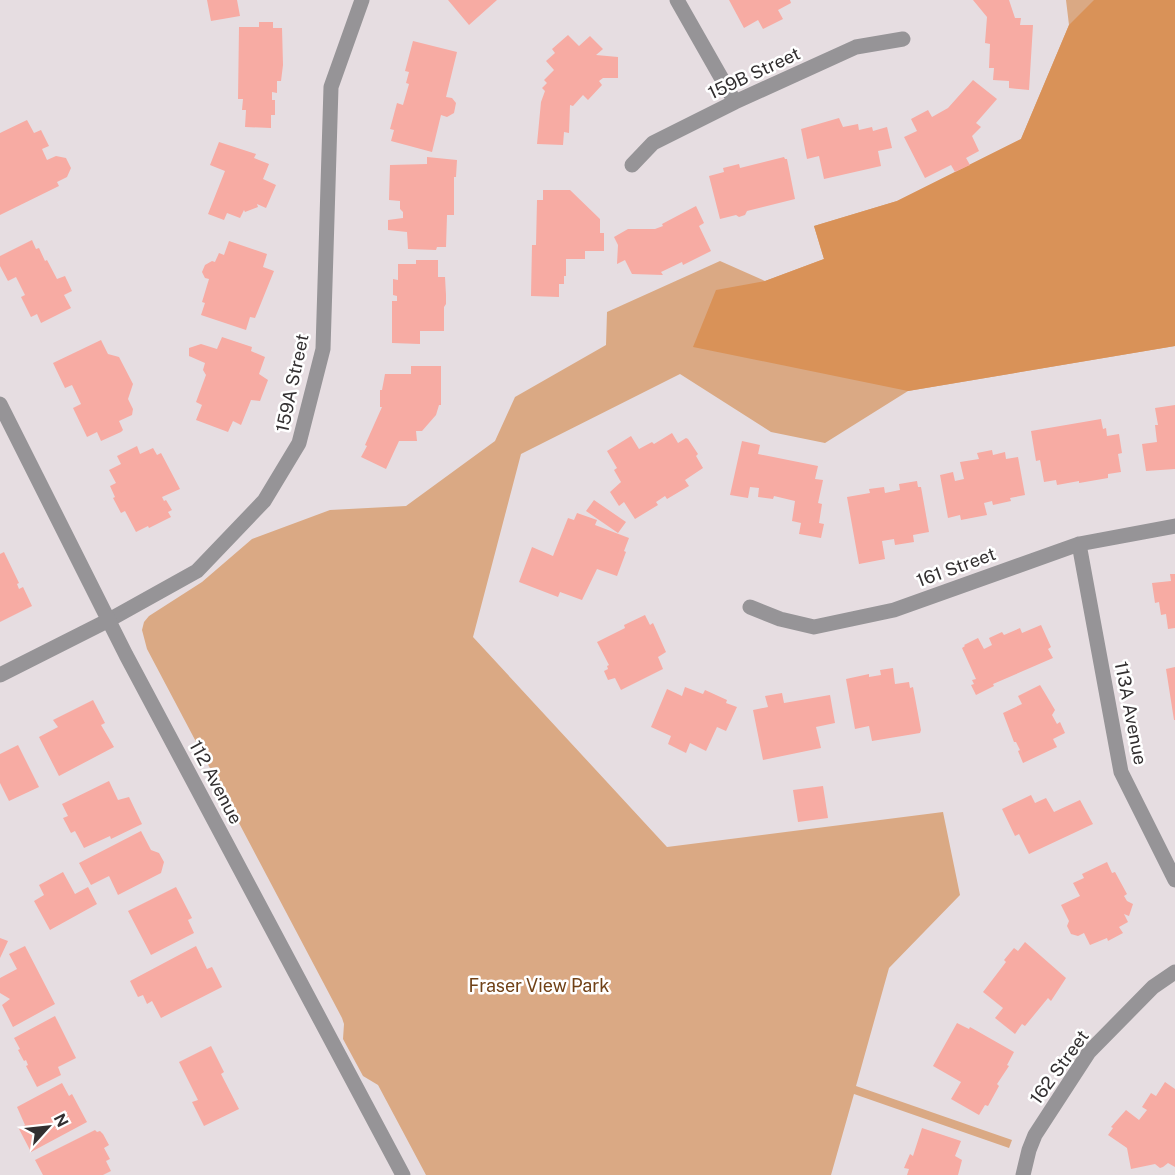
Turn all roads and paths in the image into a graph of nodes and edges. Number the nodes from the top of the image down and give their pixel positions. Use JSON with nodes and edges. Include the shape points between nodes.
{"nodes":[{"id":1,"x":362,"y":0,"type":"edge"},
{"id":2,"x":677,"y":0,"type":"edge"},
{"id":3,"x":903,"y":39,"type":"dead end"},
{"id":4,"x":735,"y":102,"type":"junction"},
{"id":5,"x":632,"y":165,"type":"dead end"},
{"id":6,"x":0,"y":404,"type":"edge"},
{"id":7,"x":1175,"y":526,"type":"edge"},
{"id":8,"x":1079,"y":544,"type":"junction"},
{"id":9,"x":750,"y":607,"type":"dead end"},
{"id":10,"x":109,"y":620,"type":"junction"},
{"id":11,"x":0,"y":675,"type":"edge"},
{"id":12,"x":1175,"y":880,"type":"edge"},
{"id":13,"x":1175,"y":972,"type":"edge"},
{"id":14,"x":403,"y":1175,"type":"edge"},
{"id":15,"x":1023,"y":1175,"type":"edge"}],
"edges":[{"from":1,"to":10,"type":"street","name":"159A Street","via":[[331,87],[323,349],[299,443],[264,501],[197,571]]},
{"from":2,"to":4,"type":"street"},
{"from":3,"to":4,"type":"street","name":"159B Street","via":[[856,47]]},
{"from":4,"to":5,"type":"street","name":"159B Street","via":[[653,143]]},
{"from":6,"to":10,"type":"street","name":"112 Avenue"},
{"from":7,"to":8,"type":"street","name":"161 Street"},
{"from":8,"to":9,"type":"street","name":"161 Street","via":[[894,610],[814,627]]},
{"from":8,"to":12,"type":"street","name":"113A Avenue","via":[[1121,772]]},
{"from":10,"to":11,"type":"street","name":"159A Street"},
{"from":10,"to":14,"type":"street","name":"112 Avenue"},
{"from":13,"to":15,"type":"street","name":"162 Street","via":[[1153,987],[1089,1052],[1035,1135]]}]}
